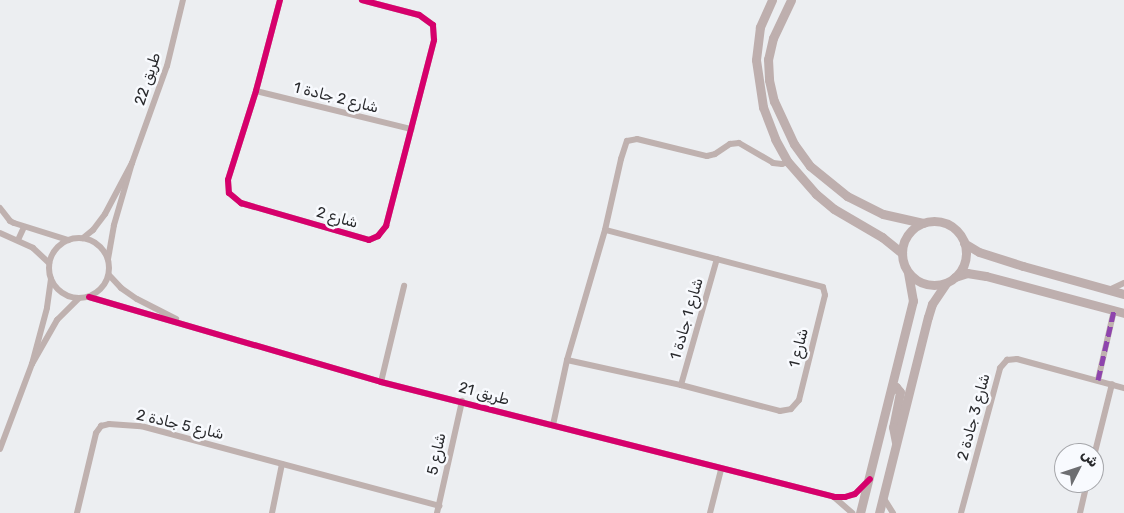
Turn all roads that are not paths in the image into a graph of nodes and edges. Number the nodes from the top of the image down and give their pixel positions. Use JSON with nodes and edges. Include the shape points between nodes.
{"nodes":[{"id":1,"x":183,"y":0,"type":"edge"},
{"id":2,"x":280,"y":0,"type":"edge"},
{"id":3,"x":362,"y":0,"type":"edge"},
{"id":4,"x":772,"y":0,"type":"edge"},
{"id":5,"x":791,"y":0,"type":"edge"},
{"id":6,"x":256,"y":91,"type":"junction"},
{"id":7,"x":411,"y":129,"type":"junction"},
{"id":8,"x":788,"y":162,"type":"junction"},
{"id":9,"x":132,"y":163,"type":"junction"},
{"id":10,"x":0,"y":208,"type":"edge"},
{"id":11,"x":923,"y":223,"type":"junction"},
{"id":12,"x":24,"y":227,"type":"junction"},
{"id":13,"x":605,"y":230,"type":"junction"},
{"id":14,"x":0,"y":233,"type":"edge"},
{"id":15,"x":83,"y":238,"type":"junction"},
{"id":16,"x":18,"y":240,"type":"junction"},
{"id":17,"x":68,"y":240,"type":"junction"},
{"id":18,"x":964,"y":243,"type":"junction"},
{"id":19,"x":902,"y":254,"type":"junction"},
{"id":20,"x":108,"y":259,"type":"junction"},
{"id":21,"x":717,"y":259,"type":"junction"},
{"id":22,"x":49,"y":263,"type":"junction"},
{"id":23,"x":1023,"y":266,"type":"junction"},
{"id":24,"x":908,"y":273,"type":"junction"},
{"id":25,"x":109,"y":274,"type":"junction"},
{"id":26,"x":955,"y":277,"type":"junction"},
{"id":27,"x":51,"y":279,"type":"junction"},
{"id":28,"x":946,"y":283,"type":"junction"},
{"id":29,"x":1124,"y":283,"type":"edge"},
{"id":30,"x":1023,"y":285,"type":"junction"},
{"id":31,"x":404,"y":286,"type":"dead end"},
{"id":32,"x":1109,"y":290,"type":"junction"},
{"id":33,"x":1124,"y":294,"type":"edge"},
{"id":34,"x":90,"y":297,"type":"junction"},
{"id":35,"x":78,"y":298,"type":"junction"},
{"id":36,"x":1114,"y":310,"type":"junction"},
{"id":37,"x":1124,"y":312,"type":"edge"},
{"id":38,"x":196,"y":328,"type":"junction"},
{"id":39,"x":567,"y":360,"type":"junction"},
{"id":40,"x":32,"y":364,"type":"junction"},
{"id":41,"x":1098,"y":380,"type":"junction"},
{"id":42,"x":381,"y":382,"type":"junction"},
{"id":43,"x":1112,"y":384,"type":"junction"},
{"id":44,"x":681,"y":385,"type":"junction"},
{"id":45,"x":1124,"y":388,"type":"edge"},
{"id":46,"x":892,"y":390,"type":"junction"},
{"id":47,"x":462,"y":401,"type":"junction"},
{"id":48,"x":553,"y":425,"type":"junction"},
{"id":49,"x":896,"y":442,"type":"junction"},
{"id":50,"x":1097,"y":443,"type":"edge"},
{"id":51,"x":0,"y":449,"type":"edge"},
{"id":52,"x":282,"y":464,"type":"junction"},
{"id":53,"x":721,"y":470,"type":"junction"},
{"id":54,"x":870,"y":479,"type":"junction"},
{"id":55,"x":1085,"y":493,"type":"edge"},
{"id":56,"x":883,"y":496,"type":"junction"},
{"id":57,"x":834,"y":497,"type":"junction"},
{"id":58,"x":438,"y":510,"type":"edge"},
{"id":59,"x":77,"y":513,"type":"edge"},
{"id":60,"x":272,"y":513,"type":"edge"},
{"id":61,"x":710,"y":513,"type":"edge"},
{"id":62,"x":852,"y":513,"type":"edge"},
{"id":63,"x":860,"y":513,"type":"edge"},
{"id":64,"x":879,"y":513,"type":"edge"},
{"id":65,"x":893,"y":513,"type":"edge"},
{"id":66,"x":961,"y":513,"type":"edge"},
{"id":67,"x":1080,"y":513,"type":"edge"}],
"edges":[{"from":1,"to":9,"type":"street","name":"طريق 22","via":[[167,66]]},
{"from":2,"to":6,"type":"street","name":"شارع 2"},
{"from":3,"to":7,"type":"street","name":"شارع 2","via":[[419,15],[433,26],[434,40]]},
{"from":4,"to":8,"type":"street","via":[[756,43],[758,84],[775,139]]},
{"from":5,"to":11,"type":"street","via":[[773,38],[768,59],[774,101],[794,144],[810,166],[847,196],[883,214]]},
{"from":6,"to":7,"type":"street","name":"شارع 2 جادة 1"},
{"from":6,"to":7,"type":"street","name":"شارع 2","via":[[228,180],[231,196],[241,203],[369,240],[378,236],[386,226]]},
{"from":8,"to":13,"type":"street","via":[[773,163],[740,143],[730,144],[706,156],[630,139],[625,144]]},
{"from":8,"to":19,"type":"street","via":[[834,209],[882,237]]},
{"from":9,"to":15,"type":"street","name":"طريق 22","via":[[105,214]]},
{"from":9,"to":20,"type":"street","name":"طريق 22"},
{"from":10,"to":12,"type":"street","via":[[10,221]]},
{"from":11,"to":18,"type":"street","via":[[946,224]]},
{"from":11,"to":19,"type":"street","via":[[908,235]]},
{"from":12,"to":16,"type":"street"},
{"from":12,"to":17,"type":"street"},
{"from":13,"to":21,"type":"street","name":"شارع 1"},
{"from":13,"to":39,"type":"street"},
{"from":14,"to":16,"type":"street"},
{"from":15,"to":17,"type":"street"},
{"from":15,"to":20,"type":"street","via":[[98,245]]},
{"from":16,"to":22,"type":"street","via":[[33,248]]},
{"from":17,"to":22,"type":"street","via":[[56,249]]},
{"from":18,"to":23,"type":"street","via":[[979,252]]},
{"from":18,"to":26,"type":"street","via":[[965,262]]},
{"from":19,"to":24,"type":"street"},
{"from":20,"to":25,"type":"street"},
{"from":21,"to":44,"type":"street","name":"شارع 1 جادة 1"},
{"from":21,"to":44,"type":"street","name":"شارع 1","via":[[823,287],[825,295],[799,400],[791,409],[780,411]]},
{"from":22,"to":27,"type":"street"},
{"from":23,"to":30,"type":"street","via":[[1016,276]]},
{"from":23,"to":32,"type":"street"},
{"from":24,"to":28,"type":"street","via":[[925,284]]},
{"from":24,"to":46,"type":"street","via":[[912,301]]},
{"from":25,"to":34,"type":"street","via":[[102,288]]},
{"from":25,"to":38,"type":"street","name":"طريق 21","via":[[120,288],[136,299]]},
{"from":26,"to":28,"type":"street"},
{"from":26,"to":30,"type":"street","via":[[976,274]]},
{"from":27,"to":35,"type":"street","via":[[62,293]]},
{"from":27,"to":40,"type":"street"},
{"from":28,"to":49,"type":"street","via":[[932,304]]},
{"from":29,"to":32,"type":"street"},
{"from":30,"to":36,"type":"street"},
{"from":31,"to":42,"type":"street"},
{"from":32,"to":33,"type":"street"},
{"from":34,"to":35,"type":"street"},
{"from":34,"to":38,"type":"street","name":"طريق 21"},
{"from":35,"to":40,"type":"street","via":[[58,320]]},
{"from":36,"to":37,"type":"street"},
{"from":36,"to":41,"type":"street"},
{"from":38,"to":42,"type":"street","name":"طريق 21"},
{"from":39,"to":44,"type":"street","name":"شارع 1"},
{"from":39,"to":48,"type":"street"},
{"from":40,"to":51,"type":"street"},
{"from":41,"to":43,"type":"street","name":"شارع 3 جادة 2"},
{"from":41,"to":66,"type":"street","name":"شارع 3 جادة 2","via":[[1017,359],[1007,360],[1000,368]]},
{"from":42,"to":47,"type":"street","name":"طريق 21"},
{"from":43,"to":45,"type":"street","name":"شارع 3 جادة 2"},
{"from":43,"to":50,"type":"street"},
{"from":46,"to":49,"type":"street","via":[[896,387],[900,392],[893,427]]},
{"from":46,"to":54,"type":"street"},
{"from":47,"to":48,"type":"street","name":"طريق 21"},
{"from":47,"to":58,"type":"street","name":"شارع 5"},
{"from":48,"to":53,"type":"street","name":"طريق 21"},
{"from":49,"to":56,"type":"street"},
{"from":52,"to":58,"type":"street","name":"شارع 5 جادة 2"},
{"from":52,"to":59,"type":"street","name":"شارع 5 جادة 2","via":[[141,426],[109,424],[101,426],[96,433]]},
{"from":52,"to":60,"type":"street"},
{"from":53,"to":57,"type":"street","name":"طريق 21"},
{"from":53,"to":61,"type":"street"},
{"from":54,"to":57,"type":"street","name":"طريق 21","via":[[855,494]]},
{"from":54,"to":63,"type":"street"},
{"from":55,"to":67,"type":"street"},
{"from":56,"to":64,"type":"street"},
{"from":56,"to":65,"type":"street"},
{"from":57,"to":62,"type":"street","name":"طريق 21"}]}
